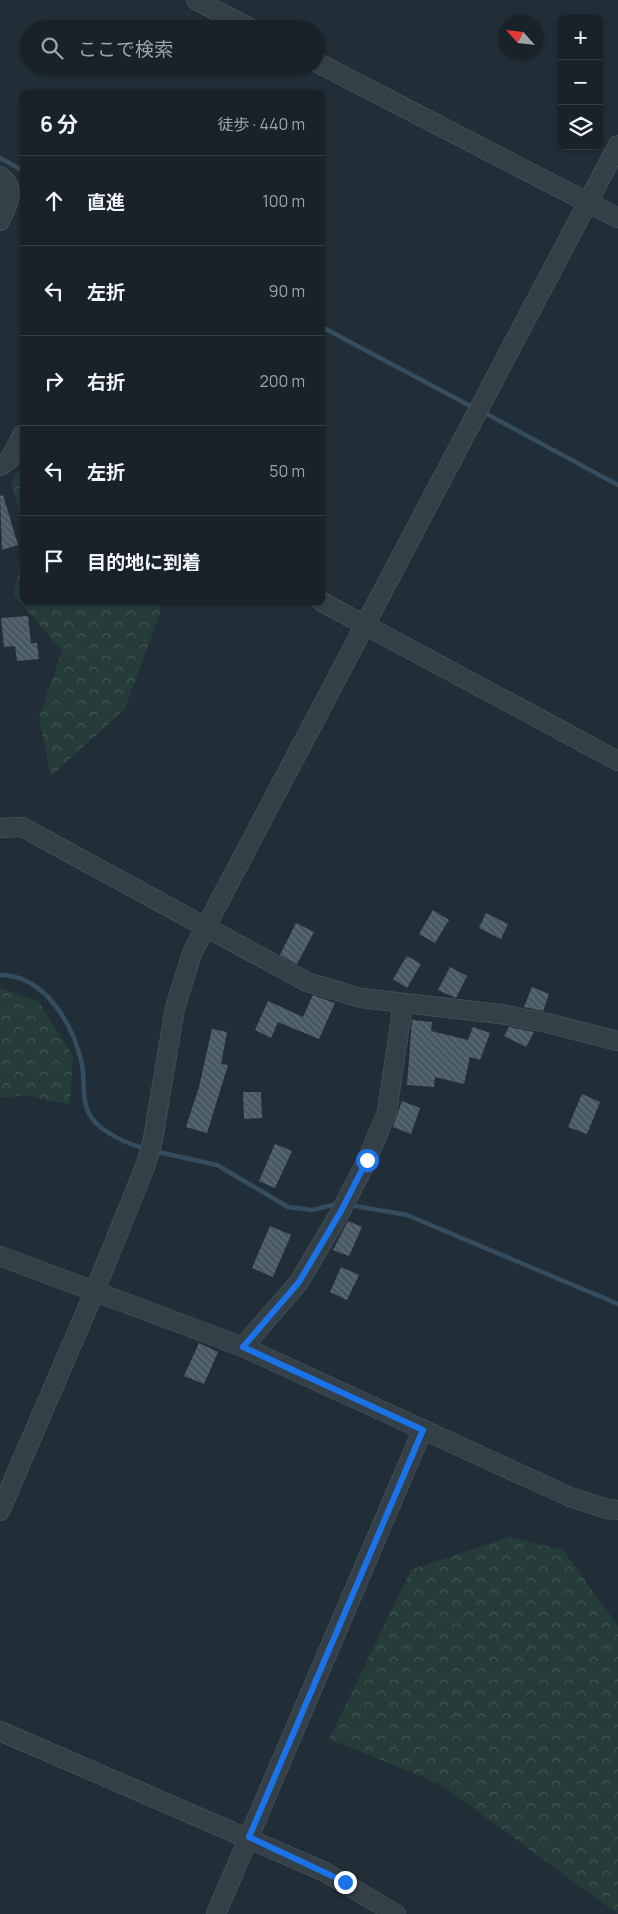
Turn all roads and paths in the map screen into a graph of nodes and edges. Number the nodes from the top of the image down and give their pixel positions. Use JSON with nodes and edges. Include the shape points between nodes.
{"nodes":[{"id":1,"x":196,"y":0,"type":"edge"},
{"id":2,"x":235,"y":20,"type":"edge"},
{"id":3,"x":325,"y":67,"type":"edge"},
{"id":4,"x":618,"y":145,"type":"edge"},
{"id":5,"x":0,"y":176,"type":"edge"},
{"id":6,"x":589,"y":202,"type":"junction"},
{"id":7,"x":618,"y":218,"type":"edge"},
{"id":8,"x":0,"y":221,"type":"edge"},
{"id":9,"x":20,"y":439,"type":"edge"},
{"id":10,"x":0,"y":466,"type":"edge"},
{"id":11,"x":325,"y":604,"type":"edge"},
{"id":12,"x":364,"y":625,"type":"junction"},
{"id":13,"x":618,"y":761,"type":"edge"},
{"id":14,"x":0,"y":828,"type":"edge"},
{"id":15,"x":204,"y":928,"type":"junction"},
{"id":16,"x":403,"y":1004,"type":"junction"},
{"id":17,"x":618,"y":1041,"type":"edge"},
{"id":18,"x":0,"y":1256,"type":"edge"},
{"id":19,"x":94,"y":1293,"type":"junction"},
{"id":20,"x":243,"y":1347,"type":"junction"},
{"id":21,"x":423,"y":1430,"type":"junction"},
{"id":22,"x":618,"y":1510,"type":"edge"},
{"id":23,"x":0,"y":1511,"type":"edge"},
{"id":24,"x":0,"y":1731,"type":"edge"},
{"id":25,"x":249,"y":1837,"type":"junction"},
{"id":26,"x":216,"y":1914,"type":"edge"},
{"id":27,"x":396,"y":1914,"type":"edge"}],
"edges":[{"from":1,"to":2,"type":"street"},
{"from":3,"to":6,"type":"street"},
{"from":4,"to":6,"type":"street"},
{"from":5,"to":8,"type":"street","via":[[10,186],[11,195]]},
{"from":6,"to":7,"type":"street"},
{"from":6,"to":12,"type":"street"},
{"from":9,"to":10,"type":"street","via":[[10,459]]},
{"from":11,"to":12,"type":"street"},
{"from":12,"to":13,"type":"street"},
{"from":12,"to":15,"type":"street"},
{"from":14,"to":15,"type":"street","via":[[22,827]]},
{"from":15,"to":16,"type":"street","via":[[308,982],[361,998]]},
{"from":15,"to":19,"type":"street","via":[[192,953],[175,1008],[146,1164]]},
{"from":16,"to":17,"type":"street","via":[[500,1014]]},
{"from":16,"to":20,"type":"street","via":[[387,1112],[345,1204],[299,1282]]},
{"from":18,"to":19,"type":"street"},
{"from":19,"to":20,"type":"street"},
{"from":19,"to":23,"type":"street"},
{"from":20,"to":21,"type":"street"},
{"from":21,"to":22,"type":"street","via":[[570,1497]]},
{"from":21,"to":25,"type":"street"},
{"from":24,"to":25,"type":"street"},
{"from":25,"to":26,"type":"street"},
{"from":25,"to":27,"type":"street","via":[[345,1882]]}]}
